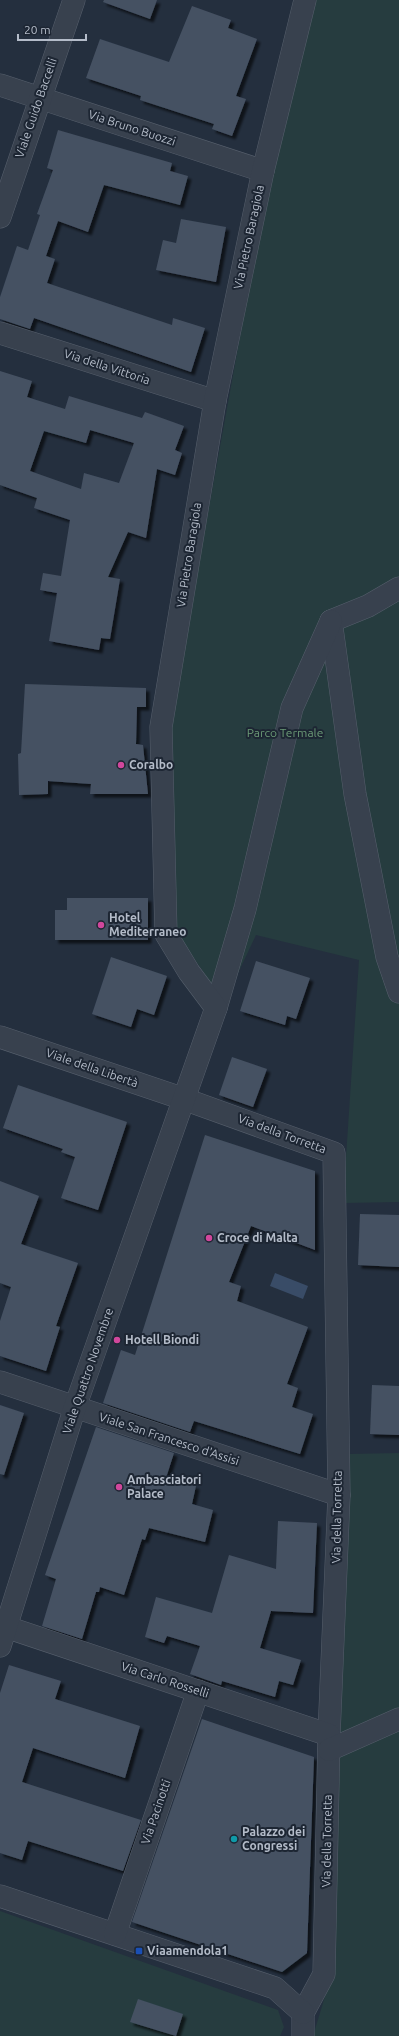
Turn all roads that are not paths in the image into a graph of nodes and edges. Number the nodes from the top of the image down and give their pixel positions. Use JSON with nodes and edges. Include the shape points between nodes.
{"nodes":[{"id":1,"x":74,"y":0,"type":"edge"},
{"id":2,"x":305,"y":0,"type":"edge"},
{"id":3,"x":0,"y":85,"type":"edge"},
{"id":4,"x":39,"y":97,"type":"junction"},
{"id":5,"x":263,"y":171,"type":"junction"},
{"id":6,"x":0,"y":217,"type":"edge"},
{"id":7,"x":0,"y":333,"type":"edge"},
{"id":8,"x":215,"y":401,"type":"junction"},
{"id":9,"x":399,"y":588,"type":"edge"},
{"id":10,"x":331,"y":621,"type":"junction"},
{"id":11,"x":399,"y":992,"type":"edge"},
{"id":12,"x":216,"y":1008,"type":"junction"},
{"id":13,"x":0,"y":1037,"type":"edge"},
{"id":14,"x":184,"y":1099,"type":"junction"},
{"id":15,"x":0,"y":1382,"type":"edge"},
{"id":16,"x":75,"y":1407,"type":"junction"},
{"id":17,"x":339,"y":1495,"type":"junction"},
{"id":18,"x":2,"y":1633,"type":"edge"},
{"id":19,"x":198,"y":1691,"type":"junction"},
{"id":20,"x":399,"y":1719,"type":"edge"},
{"id":21,"x":329,"y":1742,"type":"junction"},
{"id":22,"x":0,"y":1896,"type":"edge"},
{"id":23,"x":115,"y":1934,"type":"junction"},
{"id":24,"x":302,"y":2014,"type":"junction"},
{"id":25,"x":302,"y":2036,"type":"edge"}],
"edges":[{"from":1,"to":4,"type":"street","name":"Viale Guido Baccelli"},
{"from":2,"to":5,"type":"street","name":"Via Pietro Baragiola"},
{"from":3,"to":4,"type":"street","name":"Via Bruno Buozzi"},
{"from":4,"to":5,"type":"street","name":"Via Bruno Buozzi"},
{"from":4,"to":6,"type":"street","name":"Viale Guido Baccelli"},
{"from":5,"to":8,"type":"street","name":"Via Pietro Baragiola"},
{"from":7,"to":8,"type":"street","name":"Via della Vittoria"},
{"from":8,"to":12,"type":"street","name":"Via Pietro Baragiola","via":[[161,727],[166,934],[189,972]]},
{"from":9,"to":10,"type":"street","via":[[368,606]]},
{"from":10,"to":11,"type":"street","via":[[355,794],[387,957]]},
{"from":10,"to":12,"type":"street","via":[[292,708],[245,908]]},
{"from":12,"to":14,"type":"street"},
{"from":13,"to":14,"type":"street","name":"Viale della Libertà"},
{"from":14,"to":16,"type":"street","name":"Viale Quattro Novembre"},
{"from":14,"to":17,"type":"street","name":"Via della Torretta","via":[[334,1153]]},
{"from":15,"to":16,"type":"street","name":"Viale San Francesco d'Assisi"},
{"from":16,"to":17,"type":"street","name":"Viale San Francesco d'Assisi"},
{"from":16,"to":18,"type":"street","name":"Viale Quattro Novembre"},
{"from":17,"to":21,"type":"street","name":"Via della Torretta"},
{"from":18,"to":19,"type":"street","name":"Via Carlo Rosselli"},
{"from":19,"to":21,"type":"street","name":"Via Carlo Rosselli"},
{"from":19,"to":23,"type":"street","name":"Via Pacinotti"},
{"from":20,"to":21,"type":"street"},
{"from":21,"to":24,"type":"street","name":"Via della Torretta","via":[[324,1974]]},
{"from":22,"to":23,"type":"street"},
{"from":23,"to":24,"type":"street","via":[[275,1988]]},
{"from":24,"to":25,"type":"street","name":"Via della Torretta"}]}
